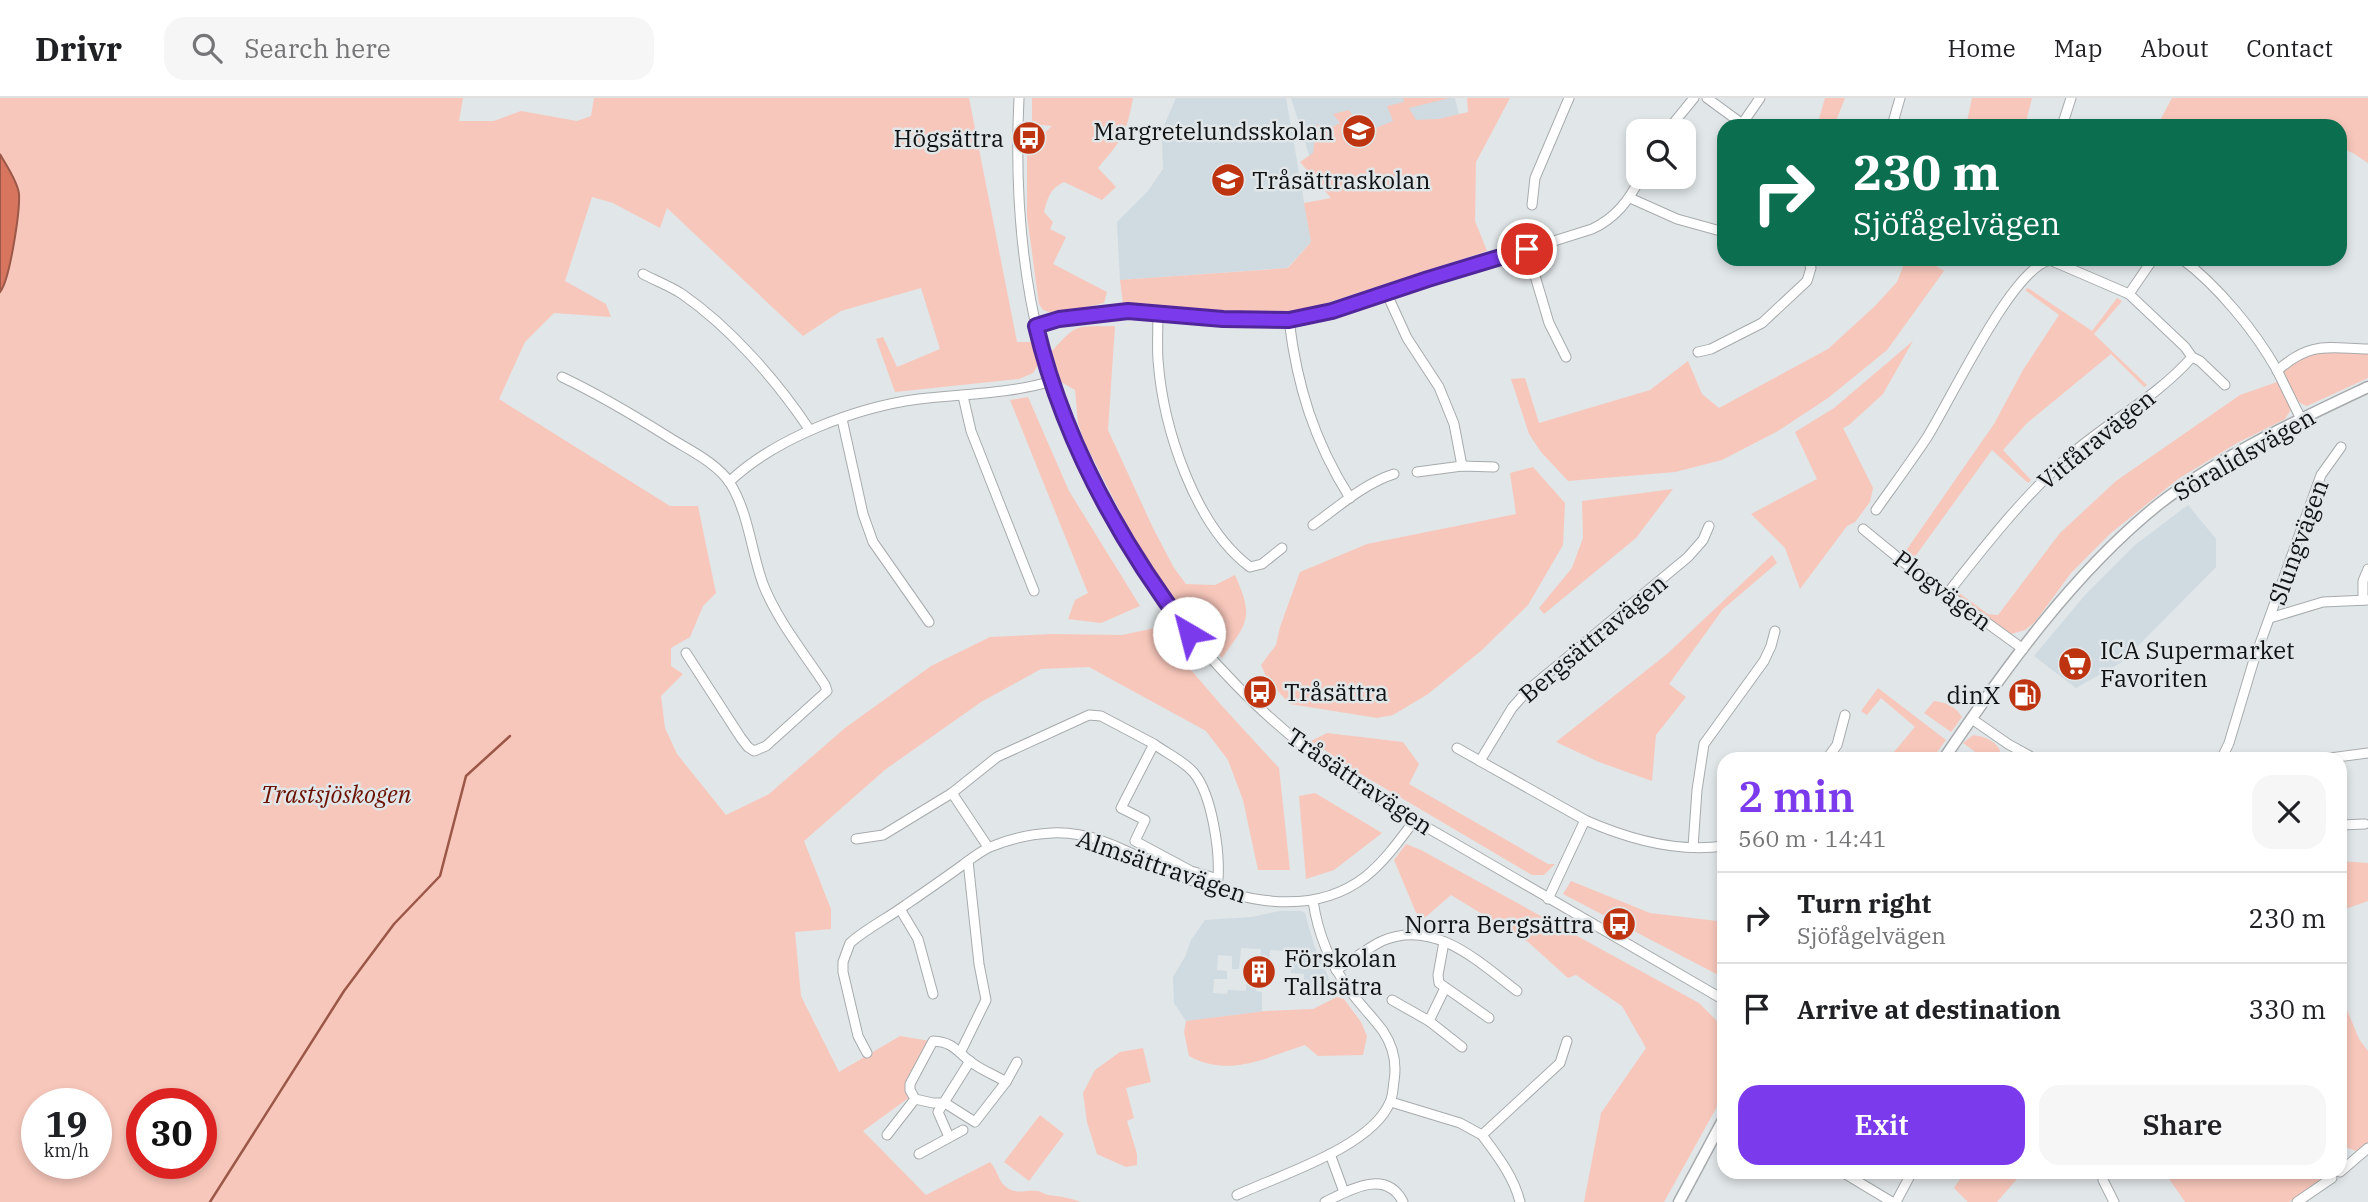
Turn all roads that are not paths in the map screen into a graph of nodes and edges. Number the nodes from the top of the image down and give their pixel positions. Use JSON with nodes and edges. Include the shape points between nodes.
{"nodes":[{"id":1,"x":1019,"y":98,"type":"edge"},
{"id":2,"x":1569,"y":98,"type":"edge"},
{"id":3,"x":1694,"y":98,"type":"edge"},
{"id":4,"x":1707,"y":98,"type":"edge"},
{"id":5,"x":1760,"y":98,"type":"edge"},
{"id":6,"x":1900,"y":98,"type":"edge"},
{"id":7,"x":2071,"y":98,"type":"edge"},
{"id":8,"x":1677,"y":119,"type":"edge"},
{"id":9,"x":1735,"y":119,"type":"edge"},
{"id":10,"x":1747,"y":119,"type":"edge"},
{"id":11,"x":1894,"y":119,"type":"edge"},
{"id":12,"x":2064,"y":119,"type":"edge"},
{"id":13,"x":1635,"y":189,"type":"edge"},
{"id":14,"x":1630,"y":198,"type":"junction"},
{"id":15,"x":1532,"y":205,"type":"dead end"},
{"id":16,"x":1717,"y":230,"type":"edge"},
{"id":17,"x":1527,"y":249,"type":"junction"},
{"id":18,"x":1810,"y":266,"type":"edge"},
{"id":19,"x":2035,"y":266,"type":"edge"},
{"id":20,"x":2065,"y":266,"type":"edge"},
{"id":21,"x":2148,"y":266,"type":"edge"},
{"id":22,"x":2190,"y":266,"type":"edge"},
{"id":23,"x":643,"y":274,"type":"dead end"},
{"id":24,"x":1386,"y":292,"type":"junction"},
{"id":25,"x":2129,"y":294,"type":"junction"},
{"id":26,"x":1158,"y":312,"type":"junction"},
{"id":27,"x":1289,"y":320,"type":"junction"},
{"id":28,"x":1036,"y":326,"type":"junction"},
{"id":29,"x":2368,"y":349,"type":"edge"},
{"id":30,"x":1698,"y":352,"type":"dead end"},
{"id":31,"x":1566,"y":357,"type":"dead end"},
{"id":32,"x":2192,"y":357,"type":"junction"},
{"id":33,"x":2277,"y":371,"type":"junction"},
{"id":34,"x":562,"y":377,"type":"dead end"},
{"id":35,"x":1052,"y":382,"type":"junction"},
{"id":36,"x":2225,"y":385,"type":"dead end"},
{"id":37,"x":2368,"y":387,"type":"edge"},
{"id":38,"x":963,"y":396,"type":"junction"},
{"id":39,"x":842,"y":419,"type":"junction"},
{"id":40,"x":2301,"y":419,"type":"junction"},
{"id":41,"x":809,"y":429,"type":"junction"},
{"id":42,"x":2341,"y":447,"type":"dead end"},
{"id":43,"x":1462,"y":466,"type":"junction"},
{"id":44,"x":1494,"y":467,"type":"dead end"},
{"id":45,"x":1417,"y":472,"type":"dead end"},
{"id":46,"x":1394,"y":474,"type":"dead end"},
{"id":47,"x":729,"y":482,"type":"junction"},
{"id":48,"x":1350,"y":498,"type":"junction"},
{"id":49,"x":1876,"y":510,"type":"dead end"},
{"id":50,"x":1313,"y":525,"type":"dead end"},
{"id":51,"x":1709,"y":526,"type":"dead end"},
{"id":52,"x":1863,"y":529,"type":"dead end"},
{"id":53,"x":1282,"y":548,"type":"dead end"},
{"id":54,"x":2368,"y":569,"type":"edge"},
{"id":55,"x":1034,"y":591,"type":"dead end"},
{"id":56,"x":1947,"y":594,"type":"junction"},
{"id":57,"x":2365,"y":600,"type":"edge"},
{"id":58,"x":2270,"y":618,"type":"junction"},
{"id":59,"x":929,"y":622,"type":"dead end"},
{"id":60,"x":1774,"y":631,"type":"dead end"},
{"id":61,"x":2023,"y":649,"type":"junction"},
{"id":62,"x":686,"y":653,"type":"dead end"},
{"id":63,"x":1846,"y":715,"type":"dead end"},
{"id":64,"x":1972,"y":719,"type":"junction"},
{"id":65,"x":1154,"y":744,"type":"junction"},
{"id":66,"x":1457,"y":748,"type":"dead end"},
{"id":67,"x":1832,"y":752,"type":"edge"},
{"id":68,"x":1949,"y":752,"type":"edge"},
{"id":69,"x":2022,"y":752,"type":"edge"},
{"id":70,"x":2225,"y":752,"type":"edge"},
{"id":71,"x":2368,"y":753,"type":"edge"},
{"id":72,"x":2347,"y":756,"type":"edge"},
{"id":73,"x":1480,"y":761,"type":"junction"},
{"id":74,"x":952,"y":793,"type":"junction"},
{"id":75,"x":1585,"y":820,"type":"junction"},
{"id":76,"x":1414,"y":821,"type":"junction"},
{"id":77,"x":2365,"y":824,"type":"dead end"},
{"id":78,"x":2347,"y":825,"type":"edge"},
{"id":79,"x":856,"y":839,"type":"dead end"},
{"id":80,"x":1717,"y":846,"type":"edge"},
{"id":81,"x":988,"y":847,"type":"junction"},
{"id":82,"x":1693,"y":847,"type":"junction"},
{"id":83,"x":968,"y":861,"type":"junction"},
{"id":84,"x":1548,"y":899,"type":"junction"},
{"id":85,"x":1313,"y":901,"type":"junction"},
{"id":86,"x":900,"y":909,"type":"junction"},
{"id":87,"x":1444,"y":942,"type":"junction"},
{"id":88,"x":1336,"y":970,"type":"junction"},
{"id":89,"x":1445,"y":988,"type":"junction"},
{"id":90,"x":1517,"y":991,"type":"dead end"},
{"id":91,"x":933,"y":995,"type":"dead end"},
{"id":92,"x":1717,"y":996,"type":"edge"},
{"id":93,"x":1392,"y":1000,"type":"dead end"},
{"id":94,"x":1489,"y":1018,"type":"dead end"},
{"id":95,"x":1429,"y":1021,"type":"junction"},
{"id":96,"x":1567,"y":1041,"type":"dead end"},
{"id":97,"x":1462,"y":1047,"type":"dead end"},
{"id":98,"x":961,"y":1051,"type":"junction"},
{"id":99,"x":867,"y":1054,"type":"dead end"},
{"id":100,"x":970,"y":1061,"type":"junction"},
{"id":101,"x":1017,"y":1062,"type":"dead end"},
{"id":102,"x":1006,"y":1082,"type":"junction"},
{"id":103,"x":915,"y":1099,"type":"junction"},
{"id":104,"x":1391,"y":1102,"type":"junction"},
{"id":105,"x":945,"y":1103,"type":"junction"},
{"id":106,"x":963,"y":1130,"type":"dead end"},
{"id":107,"x":1717,"y":1131,"type":"edge"},
{"id":108,"x":887,"y":1135,"type":"dead end"},
{"id":109,"x":1482,"y":1135,"type":"junction"},
{"id":110,"x":949,"y":1138,"type":"junction"},
{"id":111,"x":2368,"y":1148,"type":"edge"},
{"id":112,"x":919,"y":1154,"type":"dead end"},
{"id":113,"x":1330,"y":1154,"type":"junction"},
{"id":114,"x":2347,"y":1166,"type":"edge"},
{"id":115,"x":1855,"y":1179,"type":"edge"},
{"id":116,"x":1909,"y":1179,"type":"edge"},
{"id":117,"x":2330,"y":1179,"type":"edge"},
{"id":118,"x":2103,"y":1181,"type":"dead end"},
{"id":119,"x":1344,"y":1192,"type":"junction"},
{"id":120,"x":1237,"y":1195,"type":"dead end"},
{"id":121,"x":1325,"y":1202,"type":"edge"},
{"id":122,"x":1403,"y":1202,"type":"edge"},
{"id":123,"x":1520,"y":1202,"type":"edge"},
{"id":124,"x":1679,"y":1202,"type":"edge"},
{"id":125,"x":1894,"y":1202,"type":"edge"},
{"id":126,"x":2114,"y":1202,"type":"edge"},
{"id":127,"x":2297,"y":1202,"type":"edge"}],
"edges":[{"from":1,"to":28,"type":"street","name":"Tråsättravägen","via":[[1018,186]]},
{"from":2,"to":15,"type":"street","via":[[1535,178]]},
{"from":3,"to":8,"type":"street"},
{"from":4,"to":9,"type":"street"},
{"from":5,"to":10,"type":"street"},
{"from":6,"to":11,"type":"street"},
{"from":7,"to":12,"type":"street"},
{"from":13,"to":14,"type":"street"},
{"from":14,"to":16,"type":"street"},
{"from":14,"to":17,"type":"street","via":[[1600,225]]},
{"from":17,"to":24,"type":"street"},
{"from":17,"to":31,"type":"street","via":[[1549,323]]},
{"from":18,"to":30,"type":"street","via":[[1807,281],[1762,323]]},
{"from":19,"to":49,"type":"street","via":[[2002,308],[1927,438]]},
{"from":20,"to":25,"type":"street"},
{"from":21,"to":25,"type":"street"},
{"from":22,"to":33,"type":"street","via":[[2226,302]]},
{"from":23,"to":41,"type":"street","via":[[681,293],[717,323],[762,369]]},
{"from":24,"to":27,"type":"street"},
{"from":24,"to":43,"type":"street","via":[[1407,338],[1439,387],[1454,424]]},
{"from":25,"to":32,"type":"street"},
{"from":26,"to":27,"type":"street"},
{"from":26,"to":28,"type":"street","via":[[1128,311]]},
{"from":26,"to":53,"type":"street","via":[[1164,404],[1179,456],[1202,507],[1231,551],[1250,567],[1262,564]]},
{"from":27,"to":48,"type":"street","via":[[1311,421]]},
{"from":28,"to":35,"type":"street","name":"Tråsättravägen"},
{"from":29,"to":33,"type":"street","via":[[2314,348]]},
{"from":32,"to":36,"type":"street"},
{"from":32,"to":56,"type":"street","name":"Vitfåravägen","via":[[2176,375],[2100,431],[2031,492]]},
{"from":33,"to":40,"type":"street"},
{"from":34,"to":47,"type":"street","via":[[604,397],[698,455]]},
{"from":35,"to":38,"type":"street"},
{"from":35,"to":76,"type":"street","name":"Tråsättravägen","via":[[1109,515],[1189,633],[1290,736]]},
{"from":37,"to":40,"type":"street","name":"Söralidsvägen"},
{"from":38,"to":39,"type":"street","via":[[894,404]]},
{"from":38,"to":55,"type":"street","via":[[971,431]]},
{"from":39,"to":41,"type":"street"},
{"from":39,"to":59,"type":"street","via":[[873,542]]},
{"from":40,"to":61,"type":"street","name":"Söralidsvägen","via":[[2221,462],[2141,519],[2083,575]]},
{"from":41,"to":47,"type":"street"},
{"from":42,"to":58,"type":"street","name":"Slungvägen","via":[[2321,475]]},
{"from":43,"to":44,"type":"street"},
{"from":43,"to":45,"type":"street"},
{"from":46,"to":48,"type":"street"},
{"from":47,"to":62,"type":"street","via":[[744,514],[769,596],[827,691],[766,746],[754,751]]},
{"from":48,"to":50,"type":"street"},
{"from":51,"to":73,"type":"street","name":"Bergsättravägen","via":[[1688,557],[1519,699]]},
{"from":52,"to":56,"type":"street","name":"Plogvägen"},
{"from":54,"to":57,"type":"street"},
{"from":56,"to":61,"type":"street","name":"Plogvägen"},
{"from":57,"to":58,"type":"street","via":[[2323,602]]},
{"from":58,"to":70,"type":"street","name":"Slungvägen"},
{"from":60,"to":82,"type":"street","via":[[1764,661],[1704,744]]},
{"from":61,"to":64,"type":"street","name":"Söralidsvägen"},
{"from":63,"to":67,"type":"street"},
{"from":64,"to":68,"type":"street","name":"Söralidsvägen"},
{"from":64,"to":69,"type":"street"},
{"from":65,"to":65,"type":"street","via":[[1195,773],[1213,824],[1219,879],[1192,871],[1135,841],[1145,820],[1121,808]]},
{"from":65,"to":74,"type":"street","via":[[1101,716],[1089,715],[997,757]]},
{"from":66,"to":73,"type":"street"},
{"from":71,"to":72,"type":"street"},
{"from":73,"to":75,"type":"street"},
{"from":74,"to":79,"type":"street","via":[[883,835]]},
{"from":74,"to":81,"type":"street"},
{"from":75,"to":82,"type":"street","via":[[1644,841]]},
{"from":75,"to":84,"type":"street"},
{"from":76,"to":84,"type":"street","name":"Tråsättravägen"},
{"from":76,"to":85,"type":"street","name":"Almsättravägen","via":[[1366,876]]},
{"from":77,"to":78,"type":"street"},
{"from":80,"to":82,"type":"street"},
{"from":81,"to":83,"type":"street","name":"Almsättravägen"},
{"from":81,"to":85,"type":"street","name":"Almsättravägen","via":[[1050,833],[1087,836],[1215,889],[1267,901]]},
{"from":83,"to":86,"type":"street","name":"Almsättravägen"},
{"from":83,"to":98,"type":"street","via":[[986,1000]]},
{"from":84,"to":92,"type":"street","name":"Tråsättravägen"},
{"from":85,"to":88,"type":"street","via":[[1323,943]]},
{"from":86,"to":91,"type":"street","via":[[918,939]]},
{"from":86,"to":99,"type":"street","name":"Almsättravägen","via":[[850,943],[843,961],[858,1036]]},
{"from":87,"to":88,"type":"street","via":[[1428,934],[1386,940]]},
{"from":87,"to":89,"type":"street","via":[[1438,975]]},
{"from":87,"to":90,"type":"street","via":[[1469,954]]},
{"from":88,"to":104,"type":"street","via":[[1391,1045],[1396,1068]]},
{"from":89,"to":94,"type":"street"},
{"from":89,"to":95,"type":"street"},
{"from":93,"to":95,"type":"street"},
{"from":95,"to":97,"type":"street"},
{"from":96,"to":109,"type":"street","via":[[1560,1063]]},
{"from":98,"to":100,"type":"street"},
{"from":98,"to":103,"type":"street","via":[[933,1041],[910,1084]]},
{"from":100,"to":102,"type":"street"},
{"from":100,"to":105,"type":"street"},
{"from":101,"to":102,"type":"street"},
{"from":102,"to":105,"type":"street","via":[[975,1122]]},
{"from":103,"to":105,"type":"street"},
{"from":103,"to":108,"type":"street"},
{"from":104,"to":109,"type":"street","via":[[1460,1123]]},
{"from":104,"to":113,"type":"street","via":[[1367,1132]]},
{"from":105,"to":110,"type":"street","via":[[938,1112]]},
{"from":106,"to":110,"type":"street"},
{"from":107,"to":124,"type":"street"},
{"from":109,"to":123,"type":"street","via":[[1506,1169]]},
{"from":110,"to":112,"type":"street"},
{"from":111,"to":114,"type":"street"},
{"from":113,"to":119,"type":"street"},
{"from":113,"to":120,"type":"street"},
{"from":115,"to":125,"type":"street"},
{"from":116,"to":125,"type":"street"},
{"from":117,"to":127,"type":"street"},
{"from":118,"to":126,"type":"street"},
{"from":119,"to":121,"type":"street"},
{"from":119,"to":122,"type":"street","via":[[1381,1183],[1391,1187]]}]}
